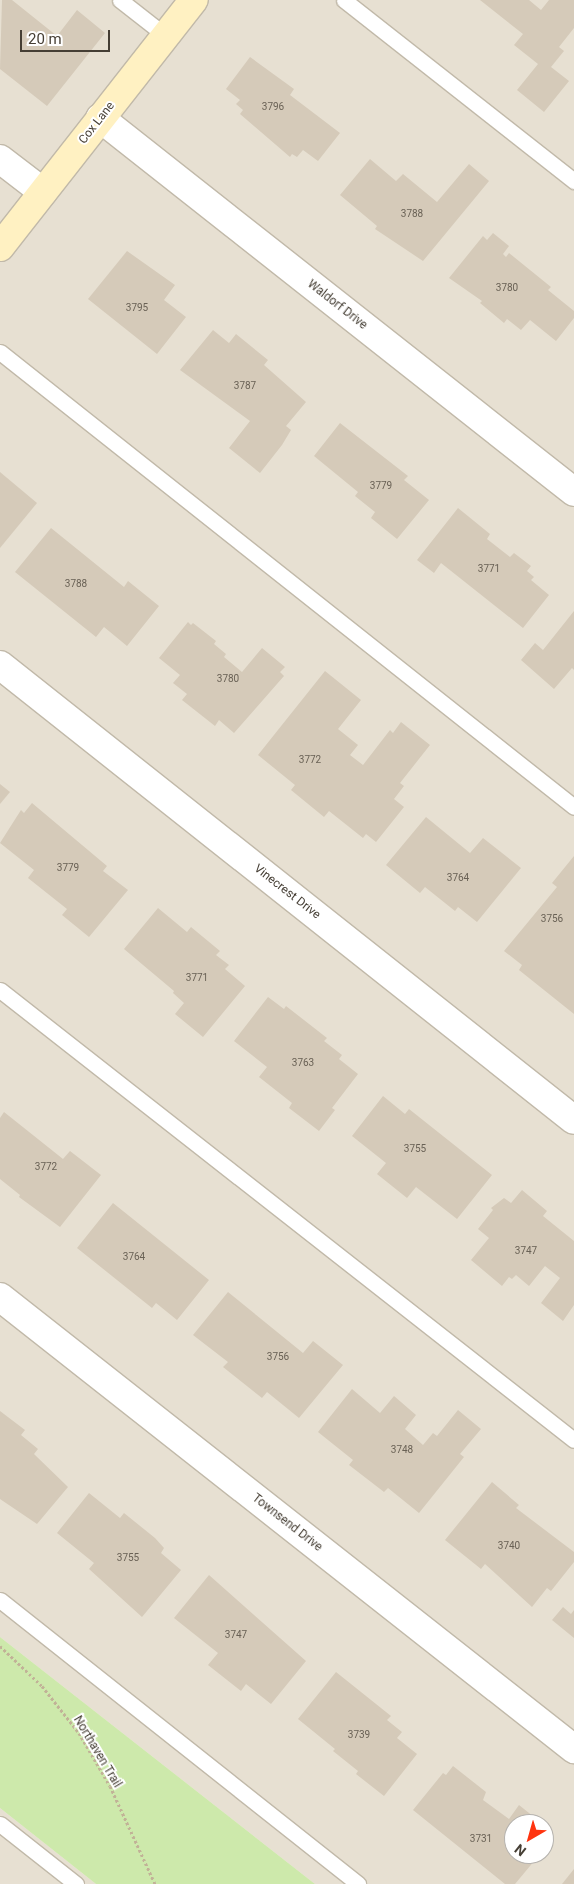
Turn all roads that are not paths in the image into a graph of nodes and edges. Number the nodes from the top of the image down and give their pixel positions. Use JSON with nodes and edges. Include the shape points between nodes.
{"nodes":[{"id":1,"x":120,"y":0,"type":"edge"},
{"id":2,"x":194,"y":0,"type":"edge"},
{"id":3,"x":344,"y":0,"type":"edge"},
{"id":4,"x":166,"y":36,"type":"junction"},
{"id":5,"x":100,"y":118,"type":"junction"},
{"id":6,"x":0,"y":158,"type":"edge"},
{"id":7,"x":574,"y":181,"type":"edge"},
{"id":8,"x":43,"y":192,"type":"junction"},
{"id":9,"x":0,"y":246,"type":"edge"},
{"id":10,"x":0,"y":352,"type":"edge"},
{"id":11,"x":574,"y":492,"type":"edge"},
{"id":12,"x":0,"y":665,"type":"edge"},
{"id":13,"x":574,"y":807,"type":"edge"},
{"id":14,"x":0,"y":990,"type":"edge"},
{"id":15,"x":574,"y":1120,"type":"edge"},
{"id":16,"x":0,"y":1297,"type":"edge"},
{"id":17,"x":574,"y":1440,"type":"edge"},
{"id":18,"x":0,"y":1600,"type":"edge"},
{"id":19,"x":574,"y":1749,"type":"edge"},
{"id":20,"x":0,"y":1824,"type":"edge"},
{"id":21,"x":76,"y":1884,"type":"edge"},
{"id":22,"x":358,"y":1884,"type":"edge"}],
"edges":[{"from":1,"to":4,"type":"lane"},
{"from":2,"to":4,"type":"street","name":"Cox Lane"},
{"from":3,"to":7,"type":"lane"},
{"from":4,"to":5,"type":"street","name":"Cox Lane"},
{"from":5,"to":8,"type":"street","name":"Cox Lane"},
{"from":5,"to":11,"type":"street","name":"Waldorf Drive"},
{"from":6,"to":8,"type":"street"},
{"from":8,"to":9,"type":"street","name":"Cox Lane"},
{"from":10,"to":13,"type":"lane"},
{"from":12,"to":15,"type":"street","name":"Vinecrest Drive"},
{"from":14,"to":17,"type":"lane"},
{"from":16,"to":19,"type":"street","name":"Townsend Drive"},
{"from":18,"to":22,"type":"lane"},
{"from":20,"to":21,"type":"lane"}]}
